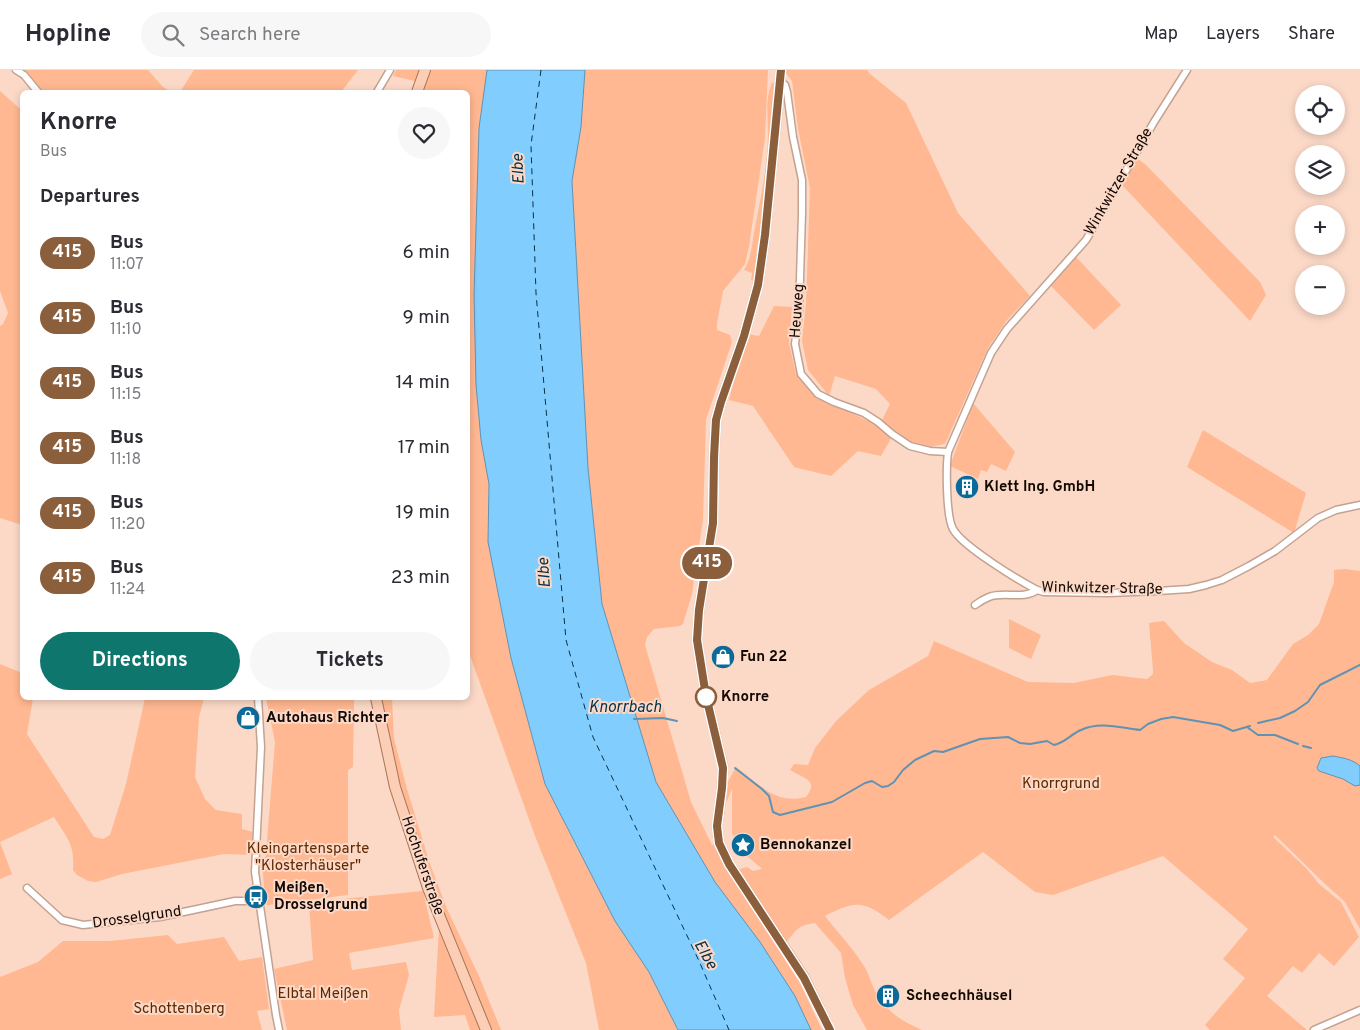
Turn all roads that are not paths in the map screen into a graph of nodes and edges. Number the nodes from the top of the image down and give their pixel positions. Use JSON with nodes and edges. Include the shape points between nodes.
{"nodes":[{"id":1,"x":16,"y":70,"type":"edge"},
{"id":2,"x":390,"y":70,"type":"edge"},
{"id":3,"x":424,"y":70,"type":"edge"},
{"id":4,"x":781,"y":70,"type":"edge"},
{"id":5,"x":1187,"y":70,"type":"edge"},
{"id":6,"x":780,"y":81,"type":"junction"},
{"id":7,"x":36,"y":90,"type":"edge"},
{"id":8,"x":378,"y":90,"type":"edge"},
{"id":9,"x":418,"y":90,"type":"edge"},
{"id":10,"x":948,"y":452,"type":"junction"},
{"id":11,"x":1360,"y":505,"type":"edge"},
{"id":12,"x":1037,"y":590,"type":"junction"},
{"id":13,"x":975,"y":605,"type":"dead end"},
{"id":14,"x":258,"y":700,"type":"edge"},
{"id":15,"x":376,"y":700,"type":"edge"},
{"id":16,"x":27,"y":888,"type":"dead end"},
{"id":17,"x":259,"y":901,"type":"junction"},
{"id":18,"x":1360,"y":1010,"type":"edge"},
{"id":19,"x":279,"y":1030,"type":"edge"},
{"id":20,"x":486,"y":1030,"type":"edge"},
{"id":21,"x":830,"y":1030,"type":"edge"},
{"id":22,"x":1314,"y":1030,"type":"edge"}],
"edges":[{"from":1,"to":7,"type":"street"},
{"from":2,"to":8,"type":"street"},
{"from":3,"to":9,"type":"main road"},
{"from":4,"to":6,"type":"street"},
{"from":5,"to":10,"type":"street","name":"Winkwitzer Straße","via":[[1086,240],[1007,329],[991,353]]},
{"from":6,"to":10,"type":"street","name":"Heuweg","via":[[788,92],[802,180],[799,311],[795,344],[801,374],[818,394],[864,413],[910,446]]},
{"from":6,"to":21,"type":"street","via":[[758,285],[716,420],[713,523],[697,640],[723,768],[717,826],[719,843],[729,864],[804,978]]},
{"from":10,"to":12,"type":"street","name":"Winkwitzer Straße","via":[[949,512],[953,530],[976,552]]},
{"from":11,"to":12,"type":"street","name":"Winkwitzer Straße","via":[[1318,518],[1275,551],[1222,580],[1206,585],[1189,589],[1109,593]]},
{"from":12,"to":13,"type":"street","via":[[1029,594],[989,597]]},
{"from":14,"to":17,"type":"street","via":[[261,747],[255,862]]},
{"from":15,"to":20,"type":"main road","name":"Hochuferstraße","via":[[395,787],[425,879]]},
{"from":16,"to":17,"type":"street","name":"Drosselgrund","via":[[62,920],[83,925],[160,917],[235,901]]},
{"from":17,"to":19,"type":"street"},
{"from":18,"to":22,"type":"street"}]}
